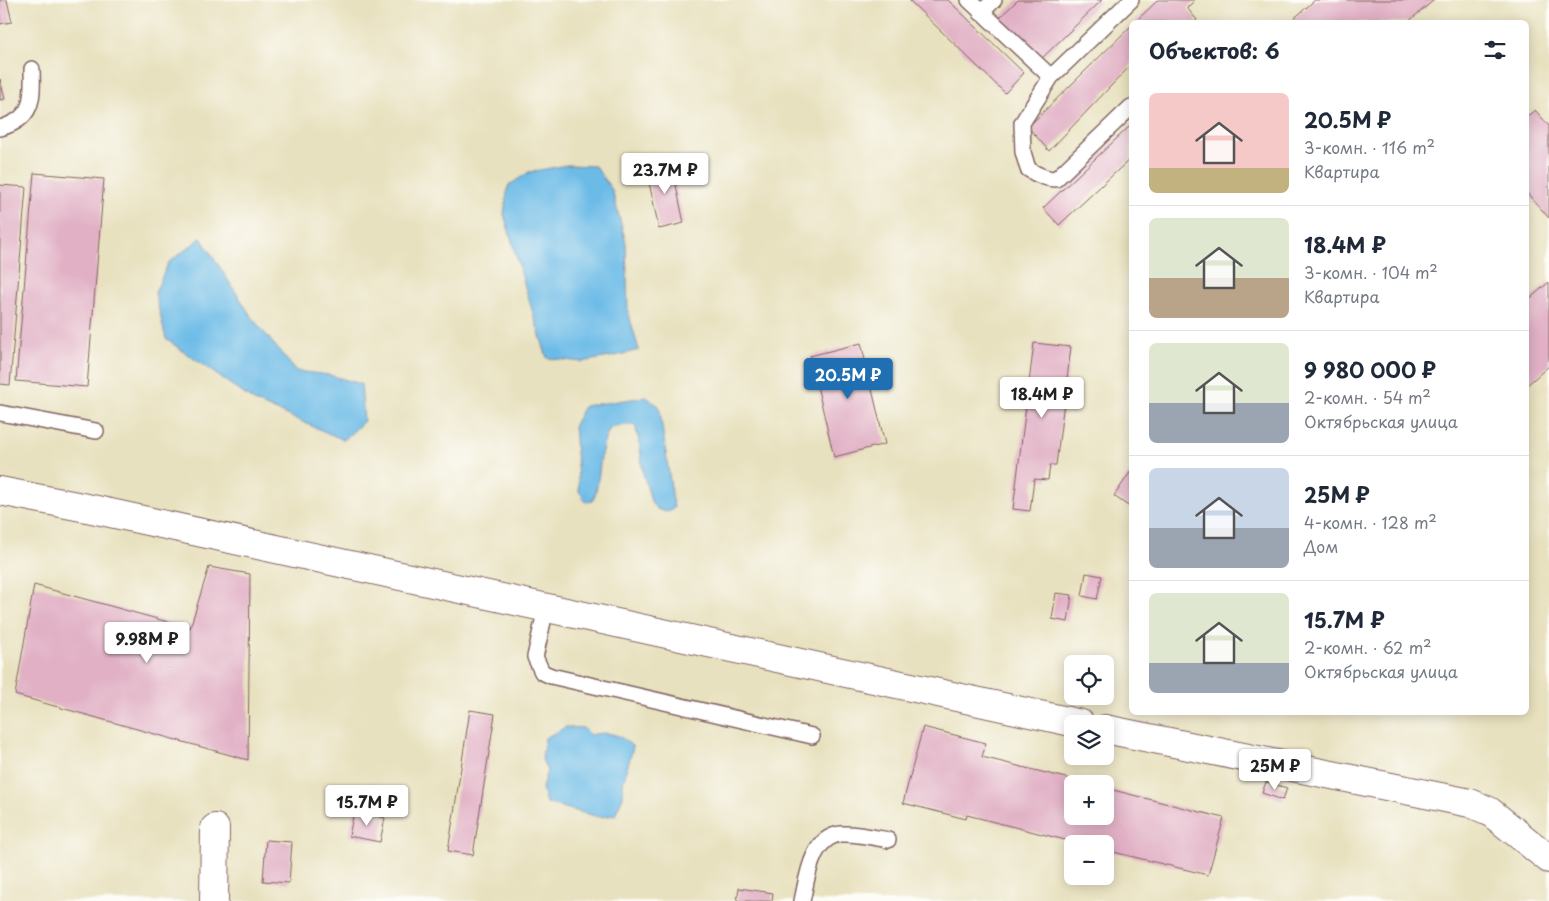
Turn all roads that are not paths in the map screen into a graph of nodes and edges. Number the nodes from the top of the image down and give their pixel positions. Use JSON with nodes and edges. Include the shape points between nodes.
{"nodes":[{"id":1,"x":969,"y":0,"type":"edge"},
{"id":2,"x":994,"y":0,"type":"edge"},
{"id":3,"x":1130,"y":0,"type":"edge"},
{"id":4,"x":981,"y":13,"type":"junction"},
{"id":5,"x":32,"y":70,"type":"dead end"},
{"id":6,"x":1051,"y":78,"type":"junction"},
{"id":7,"x":1129,"y":109,"type":"edge"},
{"id":8,"x":0,"y":128,"type":"edge"},
{"id":9,"x":0,"y":414,"type":"edge"},
{"id":10,"x":96,"y":430,"type":"dead end"},
{"id":11,"x":0,"y":491,"type":"edge"},
{"id":12,"x":546,"y":608,"type":"junction"},
{"id":13,"x":1064,"y":720,"type":"edge"},
{"id":14,"x":1114,"y":730,"type":"edge"},
{"id":15,"x":812,"y":736,"type":"dead end"},
{"id":16,"x":216,"y":828,"type":"dead end"},
{"id":17,"x":888,"y":840,"type":"dead end"},
{"id":18,"x":1549,"y":859,"type":"edge"},
{"id":19,"x":214,"y":901,"type":"edge"},
{"id":20,"x":802,"y":901,"type":"edge"}],
"edges":[{"from":1,"to":4,"type":"lane"},
{"from":2,"to":4,"type":"lane"},
{"from":3,"to":6,"type":"lane"},
{"from":4,"to":6,"type":"lane"},
{"from":5,"to":8,"type":"lane","via":[[30,107],[22,118]]},
{"from":6,"to":7,"type":"lane","via":[[1022,123],[1023,152],[1028,169],[1039,176],[1056,179]]},
{"from":9,"to":10,"type":"lane"},
{"from":11,"to":12,"type":"street"},
{"from":12,"to":13,"type":"street"},
{"from":12,"to":15,"type":"lane","via":[[536,657],[542,672]]},
{"from":14,"to":18,"type":"street","via":[[1470,803],[1489,811]]},
{"from":16,"to":19,"type":"street"},
{"from":17,"to":20,"type":"lane","via":[[839,834],[822,842],[811,860]]}]}
